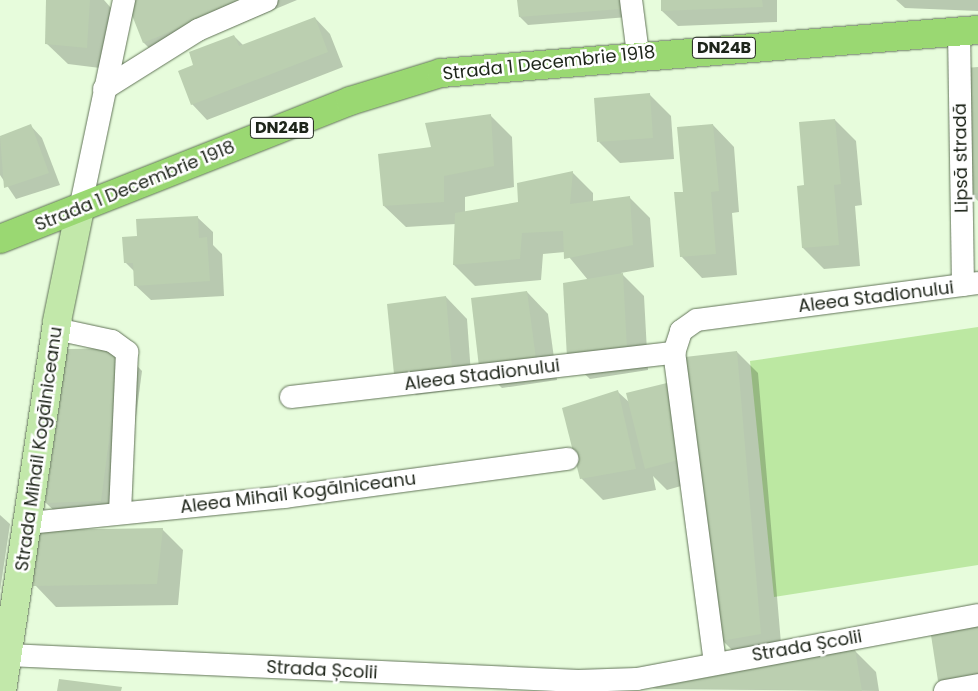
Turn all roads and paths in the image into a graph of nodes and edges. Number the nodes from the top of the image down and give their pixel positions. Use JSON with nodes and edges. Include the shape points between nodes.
{"nodes":[{"id":1,"x":124,"y":0,"type":"edge"},
{"id":2,"x":267,"y":0,"type":"edge"},
{"id":3,"x":631,"y":0,"type":"edge"},
{"id":4,"x":968,"y":30,"type":"edge"},
{"id":5,"x":638,"y":54,"type":"junction"},
{"id":6,"x":104,"y":89,"type":"junction"},
{"id":7,"x":80,"y":209,"type":"junction"},
{"id":8,"x":0,"y":239,"type":"edge"},
{"id":9,"x":971,"y":284,"type":"edge"},
{"id":10,"x":56,"y":329,"type":"junction"},
{"id":11,"x":674,"y":353,"type":"junction"},
{"id":12,"x":291,"y":397,"type":"dead end"},
{"id":13,"x":567,"y":458,"type":"dead end"},
{"id":14,"x":120,"y":513,"type":"junction"},
{"id":15,"x":29,"y":522,"type":"junction"},
{"id":16,"x":978,"y":615,"type":"edge"},
{"id":17,"x":715,"y":663,"type":"junction"},
{"id":18,"x":3,"y":677,"type":"edge"},
{"id":19,"x":638,"y":685,"type":"edge"},
{"id":20,"x":978,"y":685,"type":"edge"},
{"id":21,"x":945,"y":691,"type":"edge"}],
"edges":[{"from":1,"to":6,"type":"street"},
{"from":2,"to":6,"type":"street","via":[[198,30]]},
{"from":3,"to":5,"type":"street"},
{"from":4,"to":5,"type":"highway","name":"Strada 1 Decembrie 1918","number":"DN24B"},
{"from":4,"to":9,"type":"street","name":"Lipsă stradă"},
{"from":5,"to":7,"type":"highway","name":"Strada 1 Decembrie 1918","number":"DN24B","via":[[489,66],[400,83]]},
{"from":6,"to":7,"type":"street"},
{"from":7,"to":8,"type":"highway","name":"Strada 1 Decembrie 1918","number":"DN24B"},
{"from":7,"to":10,"type":"main road","name":"Strada Mihail Kogălniceanu"},
{"from":9,"to":11,"type":"street","name":"Aleea Stadionului","via":[[697,320],[682,331]]},
{"from":10,"to":14,"type":"street","via":[[112,341],[128,352]]},
{"from":10,"to":15,"type":"main road","name":"Strada Mihail Kogălniceanu"},
{"from":11,"to":12,"type":"street","name":"Aleea Stadionului"},
{"from":11,"to":17,"type":"street","name":"Aleea Stadionului"},
{"from":13,"to":14,"type":"street","name":"Aleea Mihail Kogălniceanu","via":[[285,497]]},
{"from":14,"to":15,"type":"street","name":"Aleea Mihail Kogălniceanu"},
{"from":15,"to":18,"type":"main road","name":"Strada Mihail Kogălniceanu"},
{"from":16,"to":17,"type":"street","name":"Strada Școlii"},
{"from":17,"to":19,"type":"street","name":"Strada Școlii"},
{"from":18,"to":19,"type":"street","name":"Strada Școlii","via":[[578,681]]},
{"from":20,"to":21,"type":"street"}]}
